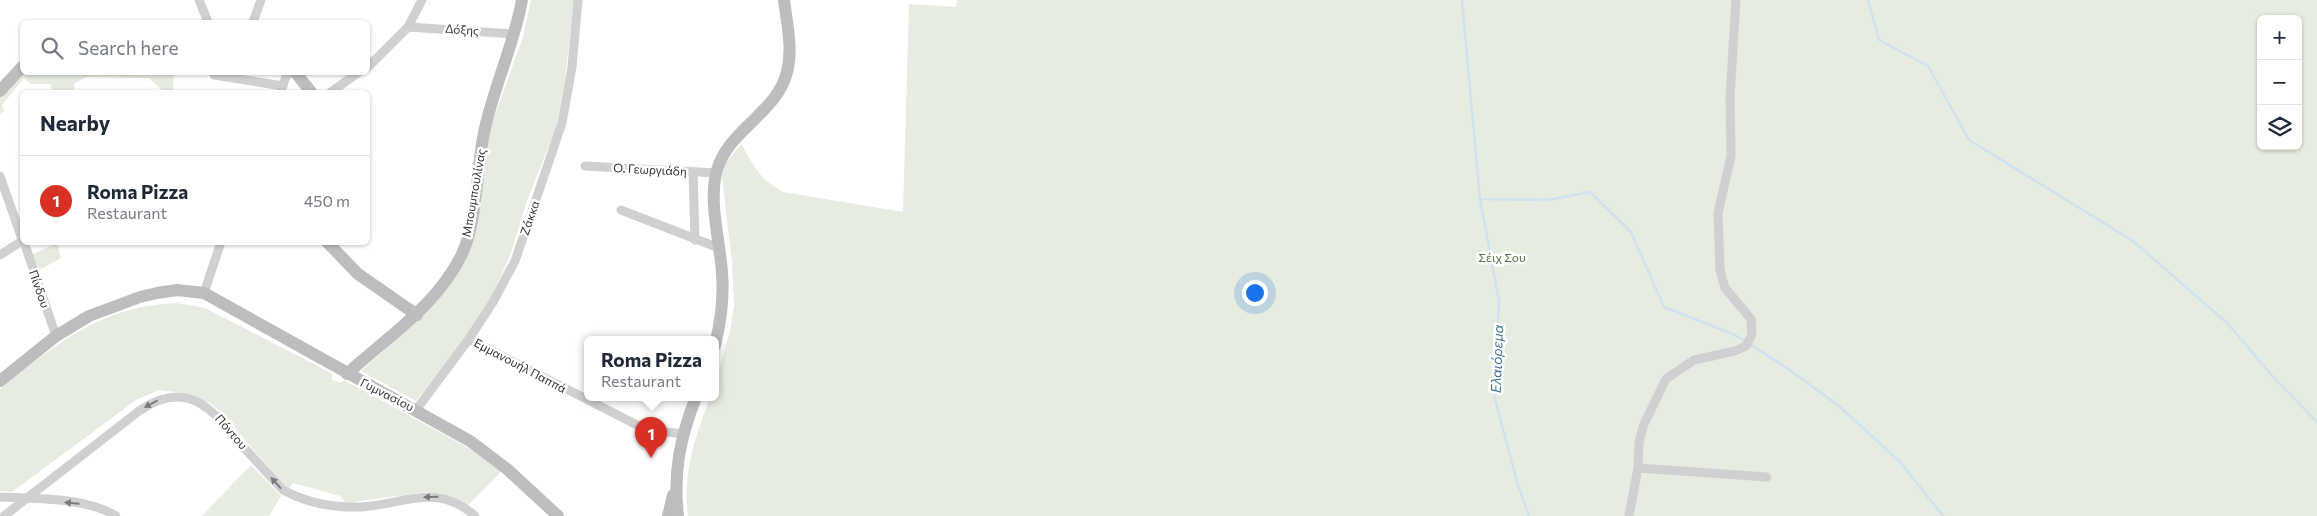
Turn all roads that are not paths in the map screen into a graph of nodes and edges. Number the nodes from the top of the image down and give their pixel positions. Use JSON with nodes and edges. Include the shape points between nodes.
{"nodes":[{"id":1,"x":199,"y":0,"type":"edge"},
{"id":2,"x":261,"y":0,"type":"edge"},
{"id":3,"x":422,"y":0,"type":"edge"},
{"id":4,"x":522,"y":0,"type":"edge"},
{"id":5,"x":578,"y":0,"type":"edge"},
{"id":6,"x":784,"y":0,"type":"edge"},
{"id":7,"x":1736,"y":0,"type":"edge"},
{"id":8,"x":207,"y":20,"type":"edge"},
{"id":9,"x":254,"y":20,"type":"edge"},
{"id":10,"x":408,"y":27,"type":"junction"},
{"id":11,"x":516,"y":34,"type":"junction"},
{"id":12,"x":370,"y":65,"type":"edge"},
{"id":13,"x":20,"y":69,"type":"edge"},
{"id":14,"x":214,"y":75,"type":"dead end"},
{"id":15,"x":287,"y":75,"type":"edge"},
{"id":16,"x":297,"y":75,"type":"edge"},
{"id":17,"x":355,"y":75,"type":"edge"},
{"id":18,"x":281,"y":89,"type":"edge"},
{"id":19,"x":308,"y":90,"type":"edge"},
{"id":20,"x":334,"y":90,"type":"edge"},
{"id":21,"x":0,"y":91,"type":"edge"},
{"id":22,"x":585,"y":166,"type":"dead end"},
{"id":23,"x":693,"y":172,"type":"junction"},
{"id":24,"x":716,"y":173,"type":"junction"},
{"id":25,"x":0,"y":176,"type":"edge"},
{"id":26,"x":621,"y":210,"type":"dead end"},
{"id":27,"x":20,"y":233,"type":"edge"},
{"id":28,"x":696,"y":240,"type":"junction"},
{"id":29,"x":20,"y":243,"type":"edge"},
{"id":30,"x":24,"y":245,"type":"edge"},
{"id":31,"x":221,"y":245,"type":"edge"},
{"id":32,"x":330,"y":245,"type":"edge"},
{"id":33,"x":719,"y":248,"type":"junction"},
{"id":34,"x":0,"y":255,"type":"edge"},
{"id":35,"x":204,"y":293,"type":"junction"},
{"id":36,"x":417,"y":315,"type":"junction"},
{"id":37,"x":56,"y":336,"type":"junction"},
{"id":38,"x":717,"y":336,"type":"edge"},
{"id":39,"x":470,"y":339,"type":"junction"},
{"id":40,"x":346,"y":374,"type":"junction"},
{"id":41,"x":0,"y":381,"type":"edge"},
{"id":42,"x":584,"y":398,"type":"edge"},
{"id":43,"x":590,"y":401,"type":"edge"},
{"id":44,"x":695,"y":401,"type":"edge"},
{"id":45,"x":416,"y":410,"type":"junction"},
{"id":46,"x":683,"y":434,"type":"junction"},
{"id":47,"x":1638,"y":468,"type":"junction"},
{"id":48,"x":1767,"y":477,"type":"dead end"},
{"id":49,"x":675,"y":488,"type":"junction"},
{"id":50,"x":0,"y":497,"type":"edge"},
{"id":51,"x":25,"y":499,"type":"junction"},
{"id":52,"x":4,"y":516,"type":"edge"},
{"id":53,"x":116,"y":516,"type":"edge"},
{"id":54,"x":474,"y":516,"type":"edge"},
{"id":55,"x":558,"y":516,"type":"edge"},
{"id":56,"x":668,"y":516,"type":"edge"},
{"id":57,"x":678,"y":516,"type":"edge"},
{"id":58,"x":1629,"y":516,"type":"edge"}],
"edges":[{"from":1,"to":8,"type":"street"},
{"from":2,"to":9,"type":"street"},
{"from":3,"to":10,"type":"street"},
{"from":4,"to":11,"type":"street","name":"Μπουμπουλίνας"},
{"from":5,"to":39,"type":"street","name":"Ζάκκα","via":[[569,85],[553,155],[515,261]]},
{"from":6,"to":24,"type":"street","via":[[789,47],[785,79],[770,101],[726,148]]},
{"from":7,"to":47,"type":"street","via":[[1730,97],[1731,156],[1718,213],[1720,270],[1725,288],[1751,319],[1752,334],[1746,346],[1694,360],[1666,379],[1644,424],[1639,442]]},
{"from":10,"to":11,"type":"street","name":"Δόξης"},
{"from":10,"to":12,"type":"street"},
{"from":11,"to":36,"type":"street","name":"Μπουμπουλίνας","via":[[486,127],[469,231],[462,254],[435,295]]},
{"from":13,"to":21,"type":"street"},
{"from":14,"to":18,"type":"street"},
{"from":15,"to":18,"type":"street"},
{"from":16,"to":19,"type":"street"},
{"from":17,"to":20,"type":"street"},
{"from":22,"to":23,"type":"street","name":"Ο. Γεωργιάδη"},
{"from":23,"to":24,"type":"street","name":"Ο. Γεωργιάδη"},
{"from":23,"to":28,"type":"street"},
{"from":24,"to":33,"type":"street","via":[[714,198]]},
{"from":25,"to":27,"type":"street","name":"Πίνδου"},
{"from":26,"to":28,"type":"street"},
{"from":28,"to":33,"type":"street"},
{"from":29,"to":34,"type":"street"},
{"from":30,"to":37,"type":"street","name":"Πίνδου"},
{"from":31,"to":35,"type":"street"},
{"from":32,"to":36,"type":"street","via":[[358,274]]},
{"from":33,"to":38,"type":"street","via":[[722,306]]},
{"from":35,"to":37,"type":"street","via":[[177,290],[140,297],[89,316]]},
{"from":35,"to":40,"type":"street","name":"Γυμνασίου"},
{"from":36,"to":40,"type":"street","name":"Μπουμπουλίνας"},
{"from":37,"to":41,"type":"street"},
{"from":39,"to":42,"type":"street","name":"Εμμανουήλ Παππά"},
{"from":39,"to":45,"type":"street","name":"Ζάκκα"},
{"from":40,"to":45,"type":"street","name":"Γυμνασίου"},
{"from":43,"to":46,"type":"street","name":"Εμμανουήλ Παππά","via":[[637,425]]},
{"from":44,"to":46,"type":"street"},
{"from":45,"to":55,"type":"street","name":"Γυμνασίου","via":[[493,457]]},
{"from":46,"to":49,"type":"street"},
{"from":47,"to":48,"type":"street"},
{"from":47,"to":58,"type":"street"},
{"from":49,"to":56,"type":"street"},
{"from":49,"to":57,"type":"street"},
{"from":50,"to":51,"type":"street"},
{"from":51,"to":52,"type":"street","name":"Πόντου"},
{"from":53,"to":51,"type":"street","one_way":true,"via":[[83,504]]},
{"from":54,"to":51,"type":"street","name":"Πόντου","one_way":true,"via":[[467,509],[436,496],[352,507],[324,505],[298,498],[283,490],[206,405],[177,397],[162,398],[146,406]]}]}
